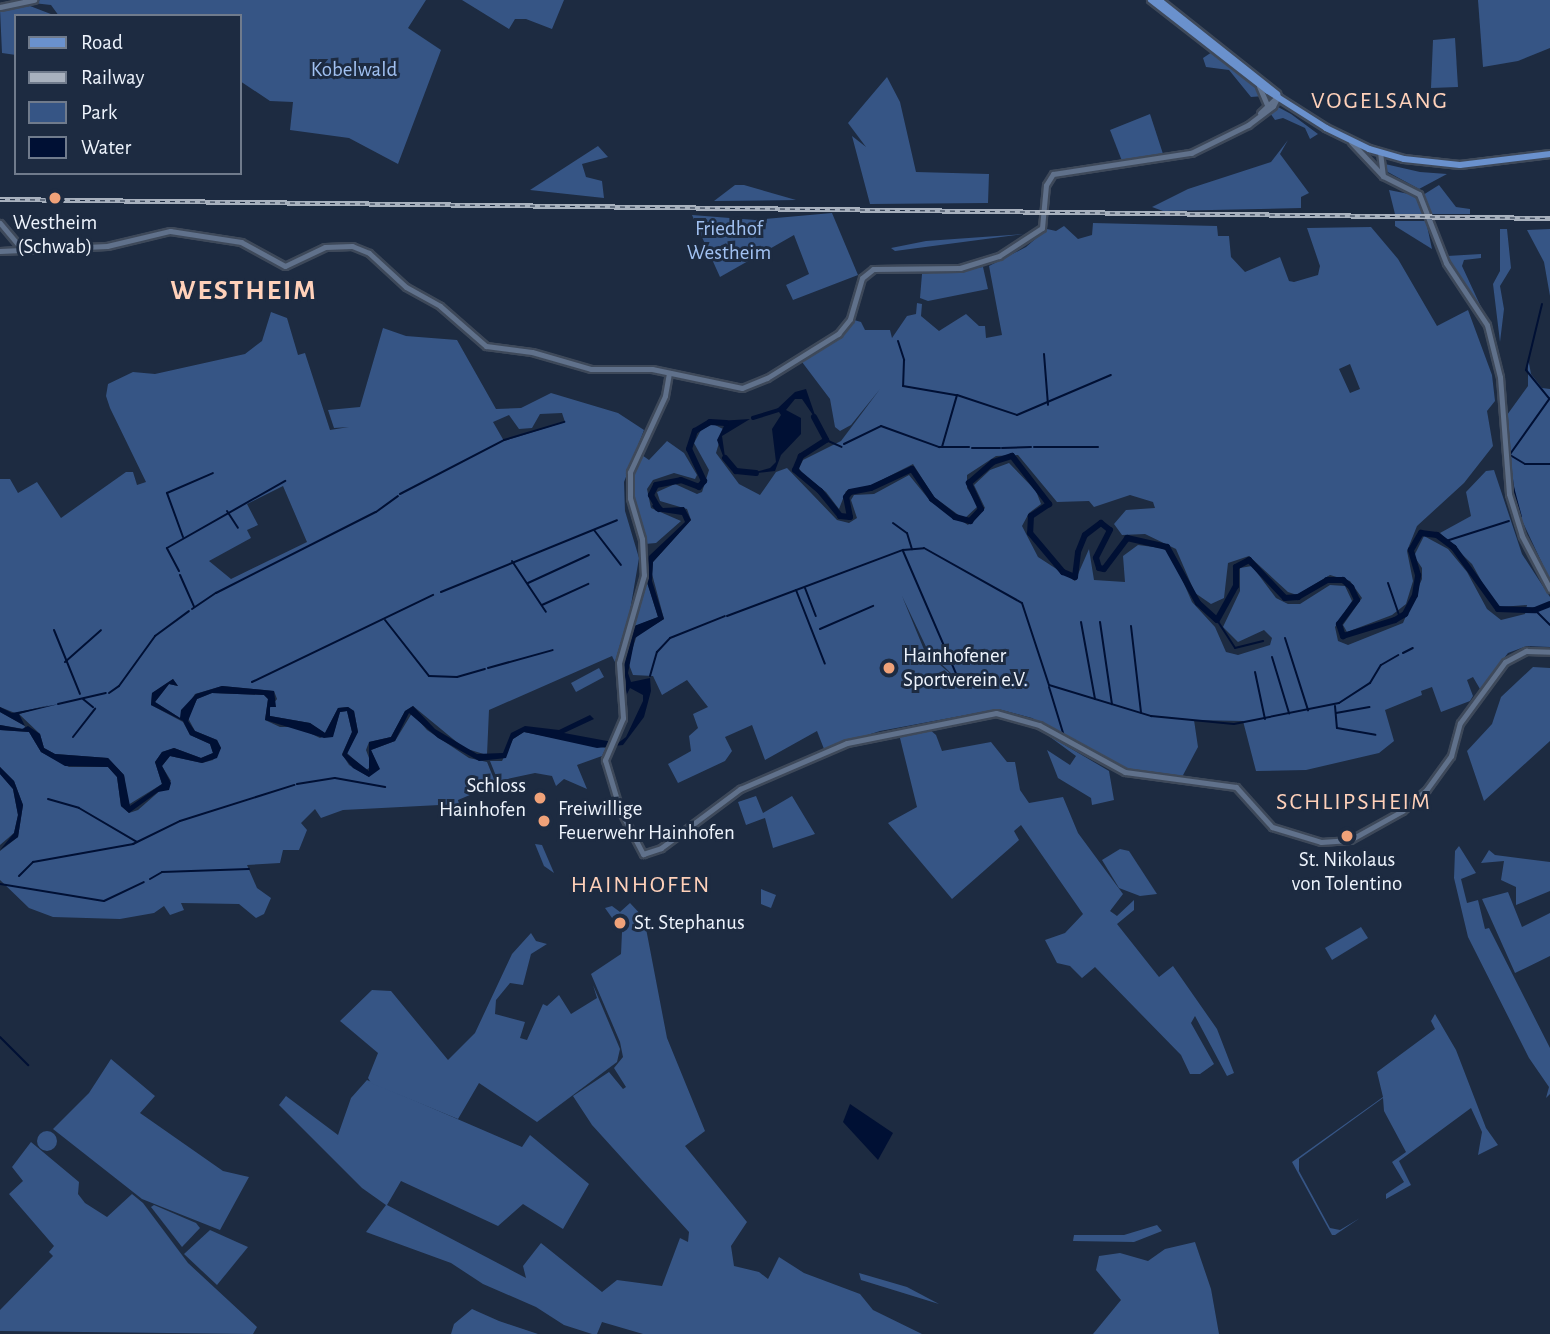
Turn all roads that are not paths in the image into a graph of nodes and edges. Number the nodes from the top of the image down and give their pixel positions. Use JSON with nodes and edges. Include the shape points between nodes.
{"nodes":[{"id":1,"x":34,"y":0,"type":"edge"},
{"id":2,"x":1151,"y":0,"type":"edge"},
{"id":3,"x":1159,"y":0,"type":"edge"},
{"id":4,"x":0,"y":7,"type":"edge"},
{"id":5,"x":1255,"y":81,"type":"junction"},
{"id":6,"x":1278,"y":96,"type":"junction"},
{"id":7,"x":1267,"y":105,"type":"junction"},
{"id":8,"x":1254,"y":120,"type":"junction"},
{"id":9,"x":1349,"y":140,"type":"junction"},
{"id":10,"x":1380,"y":152,"type":"junction"},
{"id":11,"x":1550,"y":153,"type":"edge"},
{"id":12,"x":1373,"y":165,"type":"junction"},
{"id":13,"x":1383,"y":176,"type":"junction"},
{"id":14,"x":0,"y":223,"type":"edge"},
{"id":15,"x":7,"y":230,"type":"junction"},
{"id":16,"x":20,"y":247,"type":"junction"},
{"id":17,"x":12,"y":249,"type":"junction"},
{"id":18,"x":0,"y":251,"type":"edge"},
{"id":19,"x":669,"y":373,"type":"junction"},
{"id":20,"x":1550,"y":589,"type":"edge"},
{"id":21,"x":1550,"y":652,"type":"edge"}],
"edges":[{"from":1,"to":4,"type":"street"},
{"from":2,"to":5,"type":"main road"},
{"from":3,"to":6,"type":"main road"},
{"from":5,"to":6,"type":"main road"},
{"from":5,"to":7,"type":"street"},
{"from":6,"to":7,"type":"street"},
{"from":6,"to":8,"type":"street"},
{"from":6,"to":9,"type":"main road"},
{"from":7,"to":8,"type":"street"},
{"from":8,"to":19,"type":"street","via":[[1171,159],[1052,174],[1046,185],[1042,228],[1029,240],[985,261],[942,270],[873,269],[862,278],[845,327],[757,383],[729,388]]},
{"from":9,"to":10,"type":"main road"},
{"from":9,"to":12,"type":"street"},
{"from":10,"to":11,"type":"main road","via":[[1424,163],[1460,165]]},
{"from":10,"to":12,"type":"street"},
{"from":10,"to":13,"type":"street"},
{"from":12,"to":13,"type":"street"},
{"from":13,"to":20,"type":"street","via":[[1409,186],[1425,203],[1446,263],[1487,325],[1500,377],[1508,494],[1515,519]]},
{"from":14,"to":15,"type":"street"},
{"from":15,"to":16,"type":"street"},
{"from":15,"to":17,"type":"street"},
{"from":16,"to":17,"type":"street"},
{"from":16,"to":19,"type":"street","via":[[107,246],[170,231],[241,242],[285,266],[325,247],[352,246],[372,255],[406,287],[444,309],[482,344],[594,369]]},
{"from":17,"to":18,"type":"street"},
{"from":19,"to":21,"type":"street","via":[[666,395],[629,472],[629,494],[644,565],[640,597],[619,663],[624,703],[607,754],[617,801],[643,854],[661,848],[740,789],[835,747],[878,733],[996,713],[1031,722],[1125,772],[1236,787],[1272,827],[1321,842],[1350,840],[1402,811],[1427,789],[1451,757],[1460,723],[1505,662],[1526,651]]}]}
